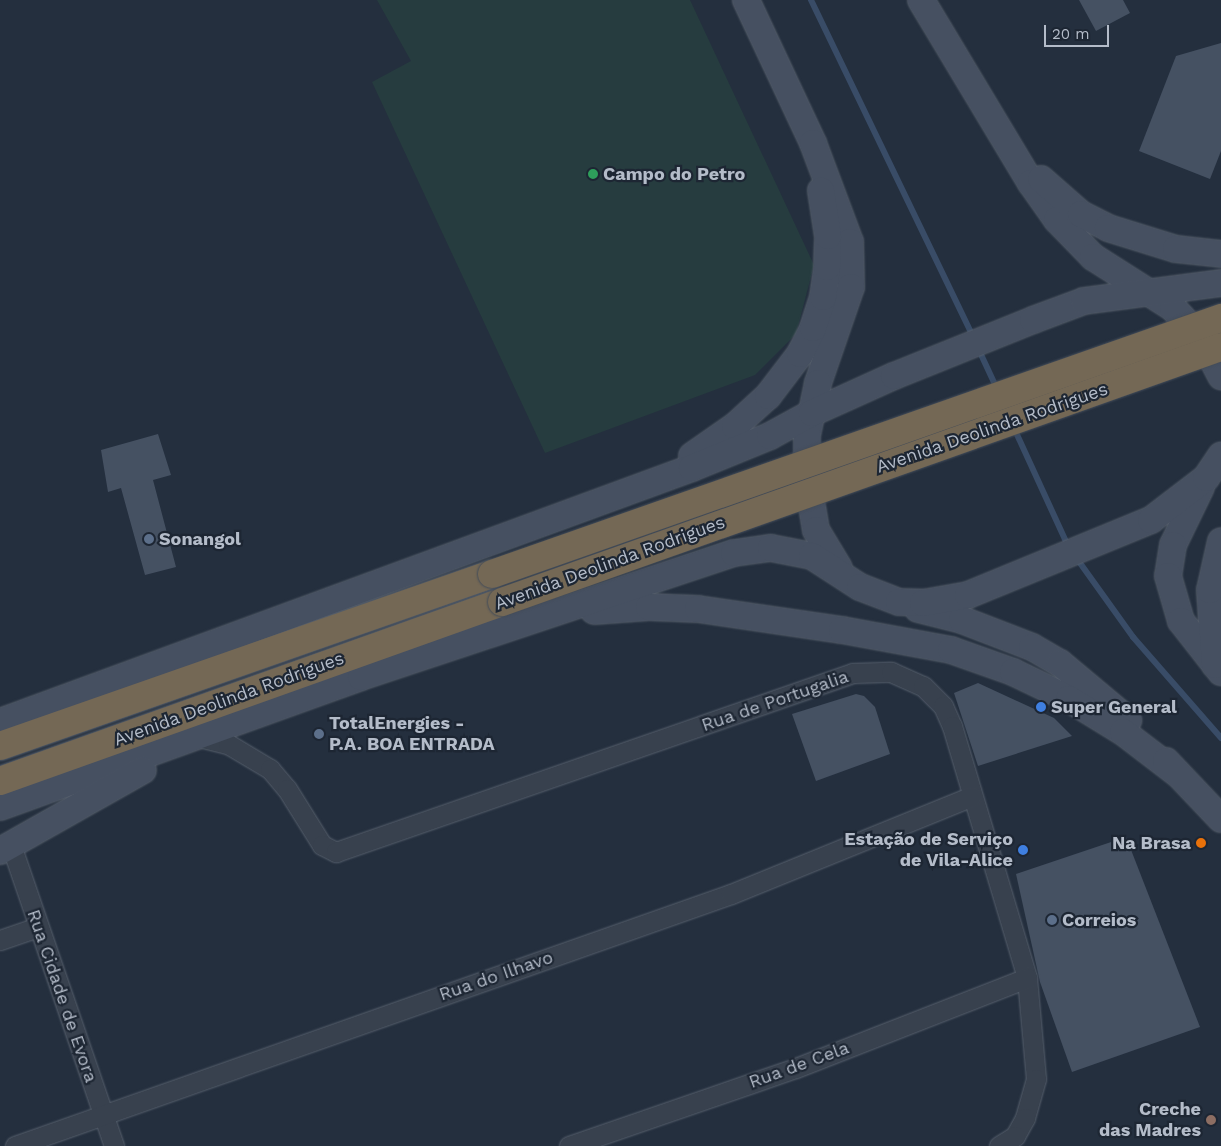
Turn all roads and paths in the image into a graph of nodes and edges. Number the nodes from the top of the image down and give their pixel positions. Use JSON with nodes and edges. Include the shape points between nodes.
{"nodes":[{"id":1,"x":746,"y":0,"type":"edge"},
{"id":2,"x":921,"y":0,"type":"edge"},
{"id":3,"x":984,"y":102,"type":"junction"},
{"id":4,"x":813,"y":144,"type":"junction"},
{"id":5,"x":1221,"y":254,"type":"edge"},
{"id":6,"x":1221,"y":284,"type":"edge"},
{"id":7,"x":1151,"y":294,"type":"junction"},
{"id":8,"x":1221,"y":318,"type":"edge"},
{"id":9,"x":1221,"y":347,"type":"edge"},
{"id":10,"x":1221,"y":376,"type":"edge"},
{"id":11,"x":812,"y":413,"type":"junction"},
{"id":12,"x":1221,"y":442,"type":"edge"},
{"id":13,"x":1221,"y":456,"type":"edge"},
{"id":14,"x":1206,"y":478,"type":"junction"},
{"id":15,"x":652,"y":480,"type":"junction"},
{"id":16,"x":1221,"y":541,"type":"edge"},
{"id":17,"x":842,"y":574,"type":"junction"},
{"id":18,"x":899,"y":602,"type":"junction"},
{"id":19,"x":505,"y":630,"type":"junction"},
{"id":20,"x":1219,"y":668,"type":"edge"},
{"id":21,"x":0,"y":722,"type":"edge"},
{"id":22,"x":199,"y":738,"type":"junction"},
{"id":23,"x":0,"y":746,"type":"edge"},
{"id":24,"x":1178,"y":774,"type":"junction"},
{"id":25,"x":0,"y":781,"type":"edge"},
{"id":26,"x":972,"y":796,"type":"junction"},
{"id":27,"x":0,"y":807,"type":"edge"},
{"id":28,"x":1221,"y":819,"type":"edge"},
{"id":29,"x":5,"y":848,"type":"edge"},
{"id":30,"x":38,"y":927,"type":"junction"},
{"id":31,"x":0,"y":940,"type":"edge"},
{"id":32,"x":1028,"y":978,"type":"junction"},
{"id":33,"x":103,"y":1115,"type":"junction"},
{"id":34,"x":15,"y":1146,"type":"edge"},
{"id":35,"x":114,"y":1146,"type":"edge"},
{"id":36,"x":569,"y":1146,"type":"edge"},
{"id":37,"x":999,"y":1146,"type":"edge"}],
"edges":[{"from":1,"to":4,"type":"main road"},
{"from":2,"to":3,"type":"main road"},
{"from":3,"to":5,"type":"main road","via":[[1049,188],[1081,214],[1135,239],[1176,249]]},
{"from":3,"to":7,"type":"main road","via":[[1031,183],[1073,239],[1093,257]]},
{"from":4,"to":11,"type":"main road","via":[[844,220],[852,262],[851,287],[818,382]]},
{"from":4,"to":15,"type":"main road","via":[[828,236],[823,297],[813,328],[780,383],[751,413],[707,448]]},
{"from":6,"to":7,"type":"main road"},
{"from":7,"to":10,"type":"main road","via":[[1173,308],[1202,339]]},
{"from":7,"to":11,"type":"main road","via":[[1084,301],[894,376]]},
{"from":8,"to":23,"type":"highway","name":"Avenida Deolinda Rodrigues","bridge":true},
{"from":9,"to":25,"type":"highway","name":"Avenida Deolinda Rodrigues","bridge":true},
{"from":11,"to":15,"type":"main road","via":[[732,453]]},
{"from":11,"to":17,"type":"main road","via":[[807,435],[811,505],[816,530]]},
{"from":12,"to":14,"type":"main road"},
{"from":13,"to":14,"type":"main road"},
{"from":14,"to":18,"type":"main road","via":[[1168,509],[1124,532],[986,588],[946,600]]},
{"from":14,"to":20,"type":"main road","via":[[1173,545],[1168,576],[1181,621]]},
{"from":15,"to":21,"type":"main road"},
{"from":16,"to":20,"type":"main road","via":[[1210,590]]},
{"from":17,"to":18,"type":"main road","via":[[878,596]]},
{"from":17,"to":19,"type":"main road","via":[[812,556],[780,549],[734,553]]},
{"from":18,"to":24,"type":"main road","via":[[1000,633],[1060,663],[1131,723]]},
{"from":19,"to":22,"type":"main road","via":[[361,677]]},
{"from":19,"to":24,"type":"main road","via":[[601,609],[649,607],[747,615],[951,650],[1013,672],[1069,699],[1123,732]]},
{"from":22,"to":26,"type":"street","name":"Rua de Portugalia","via":[[228,744],[270,769],[287,789],[322,844],[336,852],[853,673],[891,672],[923,686],[943,706]]},
{"from":22,"to":27,"type":"main road"},
{"from":22,"to":29,"type":"main road"},
{"from":24,"to":28,"type":"main road"},
{"from":26,"to":32,"type":"street","name":"Rua de Portugalia"},
{"from":26,"to":33,"type":"street","name":"Rua do Ilhavo","via":[[731,894]]},
{"from":29,"to":30,"type":"street","name":"Rua Cidade de Evora"},
{"from":30,"to":31,"type":"street"},
{"from":30,"to":33,"type":"street","name":"Rua Cidade de Evora"},
{"from":32,"to":36,"type":"street","name":"Rua de Cela","via":[[796,1068]]},
{"from":32,"to":37,"type":"street","name":"Rua de Portugalia","via":[[1036,1079],[1026,1118],[1015,1136]]},
{"from":33,"to":34,"type":"street","name":"Rua do Ilhavo"},
{"from":33,"to":35,"type":"street","name":"Rua Cidade de Evora"}]}
